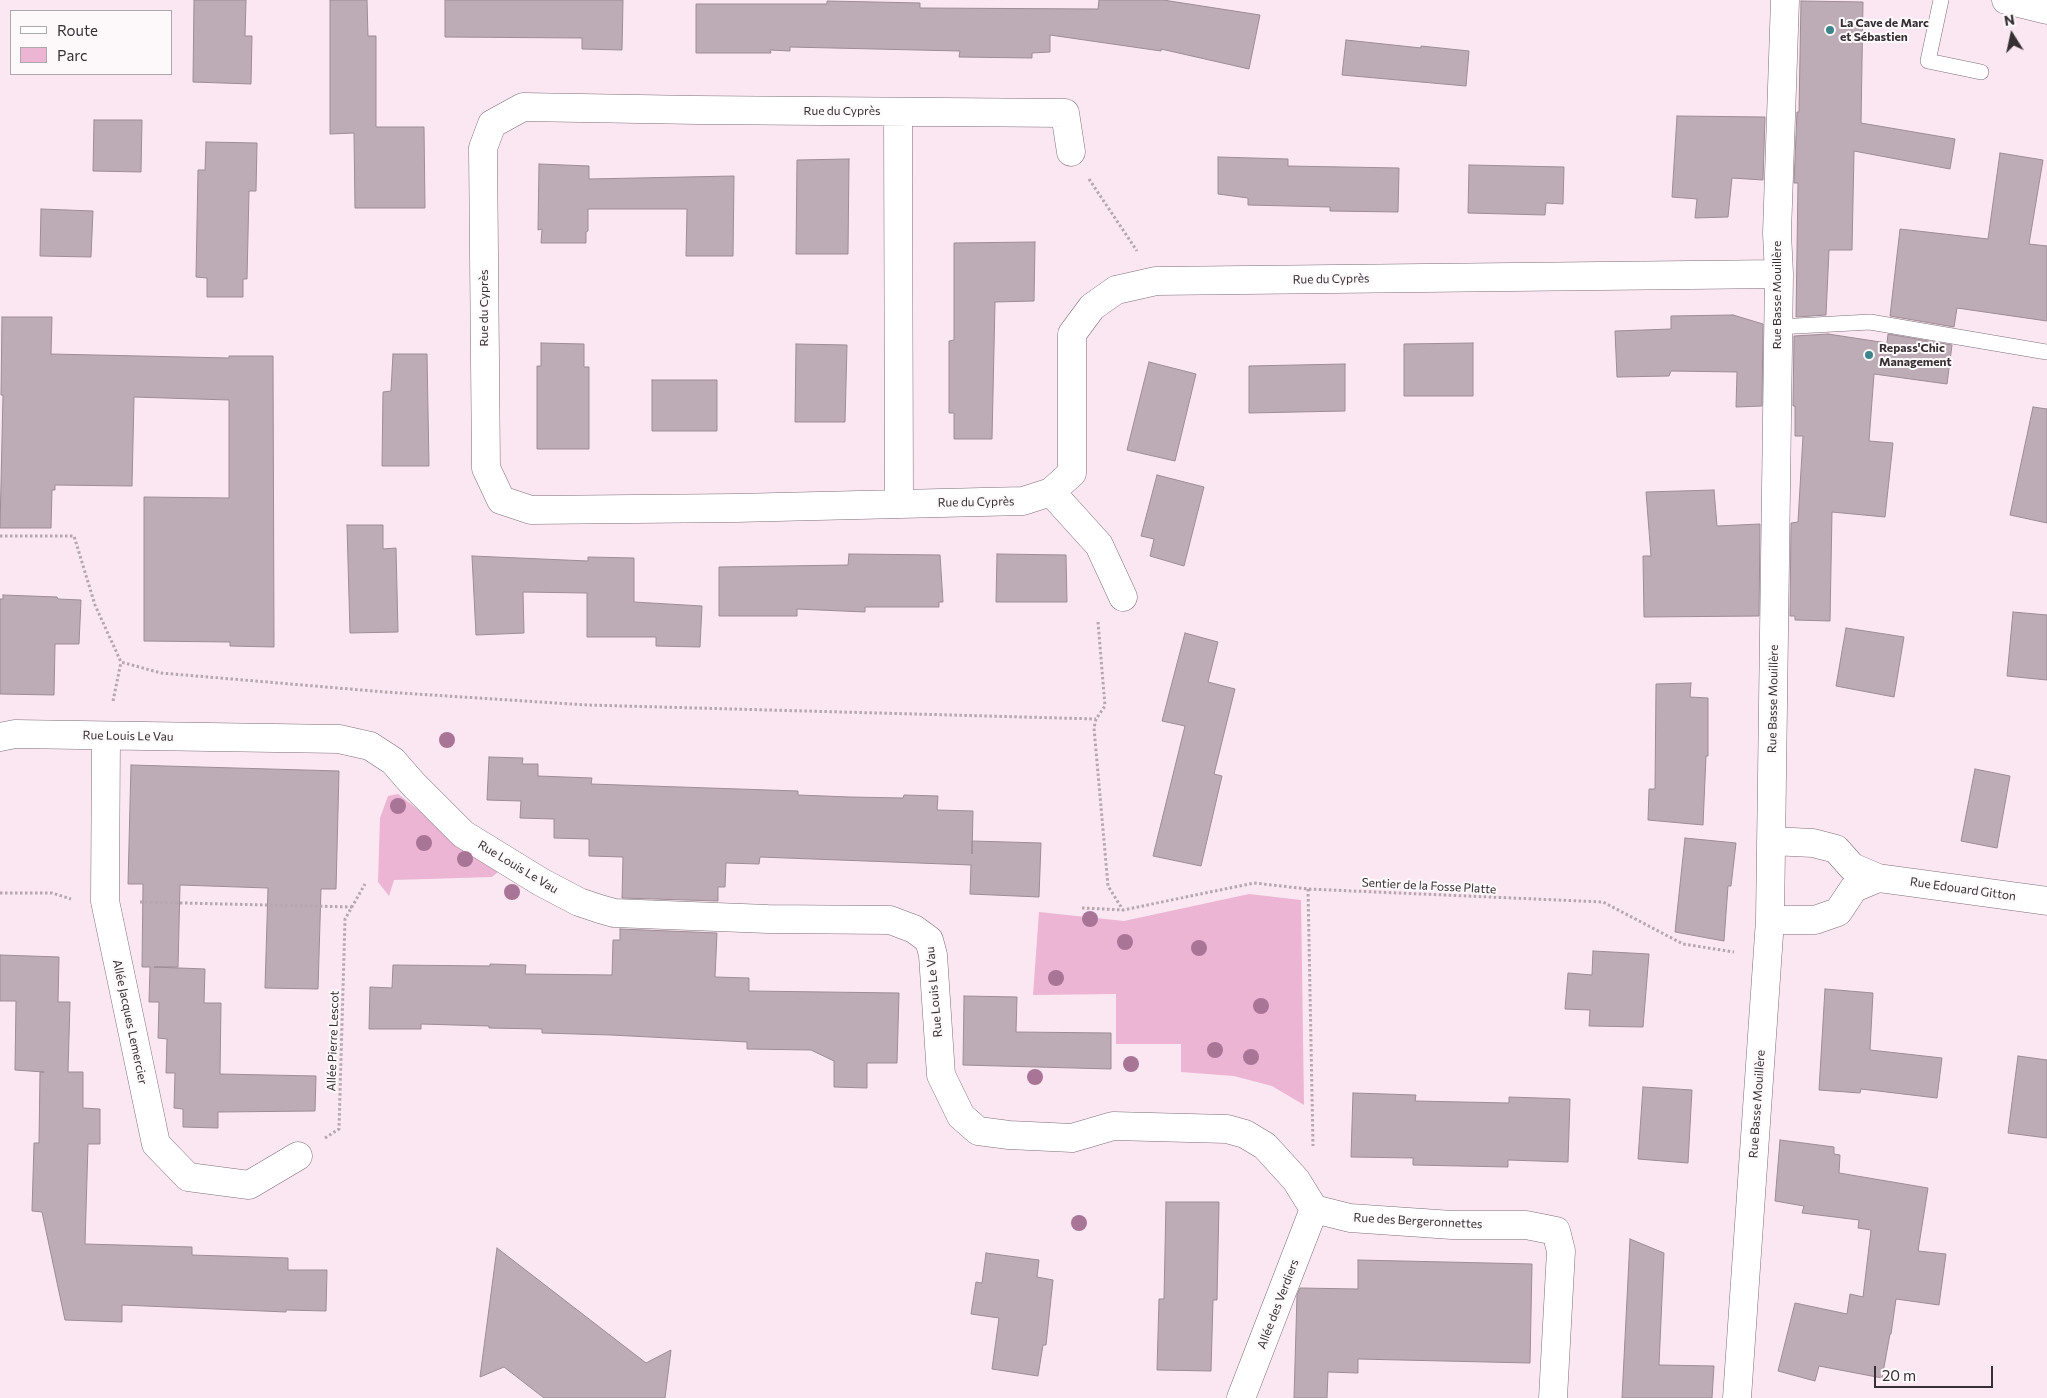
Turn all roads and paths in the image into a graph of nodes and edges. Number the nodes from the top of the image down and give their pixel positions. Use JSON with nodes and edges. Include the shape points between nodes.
{"nodes":[{"id":1,"x":1785,"y":0,"type":"edge"},
{"id":2,"x":1941,"y":0,"type":"edge"},
{"id":3,"x":2006,"y":0,"type":"edge"},
{"id":4,"x":2047,"y":10,"type":"edge"},
{"id":5,"x":1981,"y":72,"type":"dead end"},
{"id":6,"x":898,"y":112,"type":"junction"},
{"id":7,"x":1071,"y":152,"type":"joint"},
{"id":8,"x":1779,"y":274,"type":"junction"},
{"id":9,"x":1156,"y":281,"type":"junction"},
{"id":10,"x":1778,"y":327,"type":"junction"},
{"id":11,"x":2047,"y":352,"type":"edge"},
{"id":12,"x":1051,"y":492,"type":"junction"},
{"id":13,"x":899,"y":504,"type":"junction"},
{"id":14,"x":0,"y":536,"type":"edge"},
{"id":15,"x":1123,"y":597,"type":"dead end"},
{"id":16,"x":1097,"y":612,"type":"dead end"},
{"id":17,"x":1096,"y":719,"type":"junction"},
{"id":18,"x":106,"y":736,"type":"junction"},
{"id":19,"x":0,"y":737,"type":"edge"},
{"id":20,"x":1771,"y":841,"type":"junction"},
{"id":21,"x":1878,"y":878,"type":"junction"},
{"id":22,"x":365,"y":884,"type":"dead end"},
{"id":23,"x":1308,"y":889,"type":"junction"},
{"id":24,"x":0,"y":893,"type":"edge"},
{"id":25,"x":2047,"y":901,"type":"edge"},
{"id":26,"x":105,"y":902,"type":"junction"},
{"id":27,"x":352,"y":907,"type":"junction"},
{"id":28,"x":1082,"y":908,"type":"dead end"},
{"id":29,"x":1123,"y":910,"type":"junction"},
{"id":30,"x":1770,"y":920,"type":"junction"},
{"id":31,"x":1767,"y":956,"type":"junction"},
{"id":32,"x":1313,"y":1151,"type":"dead end"},
{"id":33,"x":298,"y":1156,"type":"joint"},
{"id":34,"x":1314,"y":1209,"type":"junction"},
{"id":35,"x":1241,"y":1398,"type":"edge"},
{"id":36,"x":1553,"y":1398,"type":"edge"},
{"id":37,"x":1737,"y":1398,"type":"edge"}],
"edges":[{"from":1,"to":8,"type":"street","name":"Rue Basse Mouillère","via":[[1777,233]]},
{"from":2,"to":5,"type":"lane","via":[[1928,61]]},
{"from":3,"to":4,"type":"street"},
{"from":6,"to":7,"type":"street","name":"Rue du Cyprès","via":[[1065,113]]},
{"from":6,"to":13,"type":"street","name":"Rue du Cyprès"},
{"from":6,"to":13,"type":"street","name":"Rue du Cyprès","via":[[523,107],[492,124],[483,148],[486,468],[501,500],[531,510]]},
{"from":7,"to":9,"type":"path"},
{"from":8,"to":9,"type":"street","name":"Rue du Cyprès"},
{"from":8,"to":10,"type":"street","name":"Rue Basse Mouillère"},
{"from":9,"to":12,"type":"street","name":"Rue du Cyprès","via":[[1116,290],[1092,307],[1072,334],[1072,473]]},
{"from":10,"to":11,"type":"lane","via":[[1870,322]]},
{"from":10,"to":20,"type":"street","name":"Rue Basse Mouillère"},
{"from":12,"to":13,"type":"street","name":"Rue du Cyprès","via":[[1023,501]]},
{"from":12,"to":15,"type":"street","via":[[1099,544]]},
{"from":14,"to":17,"type":"path","via":[[74,536],[95,605],[121,662],[162,673],[587,705]]},
{"from":16,"to":17,"type":"path","via":[[1105,706]]},
{"from":17,"to":29,"type":"path","via":[[1094,728],[1108,886]]},
{"from":18,"to":19,"type":"street","name":"Rue Louis Le Vau","via":[[15,734]]},
{"from":18,"to":26,"type":"street","name":"Allée Jacques Lemercier"},
{"from":18,"to":34,"type":"street","name":"Rue Louis Le Vau","via":[[339,739],[370,746],[393,760],[463,834],[579,902],[614,913],[890,920],[914,929],[929,940],[933,955],[941,1075],[961,1116],[978,1131],[1072,1138],[1113,1126],[1227,1129],[1246,1134],[1265,1146],[1296,1180]]},
{"from":20,"to":21,"type":"street","name":"Rue Edouard Gitton","via":[[1813,843],[1836,849],[1852,866]]},
{"from":20,"to":30,"type":"street","name":"Rue Basse Mouillère"},
{"from":21,"to":25,"type":"street","name":"Rue Edouard Gitton"},
{"from":21,"to":30,"type":"street","via":[[1854,888],[1838,912],[1815,920]]},
{"from":22,"to":27,"type":"path","name":"Allée Pierre Lescot"},
{"from":23,"to":29,"type":"path","name":"Sentier de la Fosse Platte","via":[[1254,883]]},
{"from":23,"to":31,"type":"path","name":"Sentier de la Fosse Platte","via":[[1603,902],[1683,944]]},
{"from":23,"to":32,"type":"path"},
{"from":24,"to":26,"type":"path","via":[[52,893],[67,899]]},
{"from":26,"to":27,"type":"path"},
{"from":26,"to":33,"type":"street","name":"Allée Jacques Lemercier","via":[[156,1144],[188,1177],[249,1185]]},
{"from":27,"to":33,"type":"path","name":"Allée Pierre Lescot","via":[[345,918],[339,1129]]},
{"from":28,"to":29,"type":"path","name":"Sentier de la Fosse Platte"},
{"from":30,"to":31,"type":"street","name":"Rue Basse Mouillère"},
{"from":31,"to":37,"type":"street","name":"Rue Basse Mouillère"},
{"from":34,"to":35,"type":"street","name":"Allée des Verdiers"},
{"from":34,"to":36,"type":"street","name":"Rue des Bergeronnettes","via":[[1350,1218],[1452,1225],[1526,1224],[1556,1231],[1561,1251]]}]}
